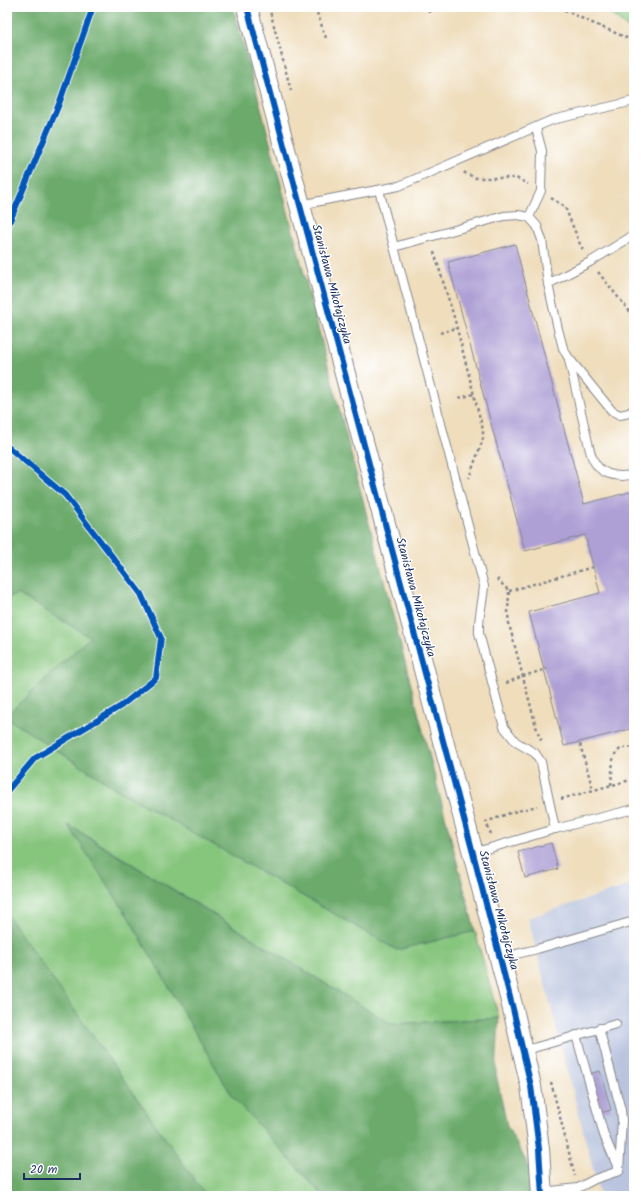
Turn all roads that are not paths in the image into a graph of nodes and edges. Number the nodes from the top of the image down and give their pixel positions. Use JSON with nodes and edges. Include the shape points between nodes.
{"nodes":[{"id":1,"x":247,"y":7,"type":"edge"},
{"id":2,"x":634,"y":101,"type":"edge"},
{"id":3,"x":536,"y":128,"type":"junction"},
{"id":4,"x":379,"y":190,"type":"junction"},
{"id":5,"x":300,"y":206,"type":"junction"},
{"id":6,"x":530,"y":217,"type":"junction"},
{"id":7,"x":634,"y":235,"type":"edge"},
{"id":8,"x":394,"y":247,"type":"junction"},
{"id":9,"x":548,"y":284,"type":"junction"},
{"id":10,"x":568,"y":357,"type":"junction"},
{"id":11,"x":634,"y":409,"type":"edge"},
{"id":12,"x":634,"y":474,"type":"edge"},
{"id":13,"x":634,"y":809,"type":"edge"},
{"id":14,"x":555,"y":829,"type":"junction"},
{"id":15,"x":473,"y":854,"type":"junction"},
{"id":16,"x":634,"y":921,"type":"edge"},
{"id":17,"x":500,"y":958,"type":"junction"},
{"id":18,"x":616,"y":1024,"type":"dead end"},
{"id":19,"x":600,"y":1028,"type":"junction"},
{"id":20,"x":576,"y":1035,"type":"junction"},
{"id":21,"x":523,"y":1051,"type":"junction"},
{"id":22,"x":619,"y":1171,"type":"junction"},
{"id":23,"x":542,"y":1194,"type":"edge"}],
"edges":[{"from":1,"to":5,"type":"street","name":"Stanisława Mikołajczyka"},
{"from":2,"to":3,"type":"lane","via":[[552,120]]},
{"from":3,"to":4,"type":"lane","via":[[399,186]]},
{"from":3,"to":6,"type":"lane","via":[[542,151],[541,191]]},
{"from":4,"to":5,"type":"lane"},
{"from":4,"to":8,"type":"lane"},
{"from":5,"to":15,"type":"street","name":"Stanisława Mikołajczyka"},
{"from":6,"to":8,"type":"lane","via":[[504,216]]},
{"from":6,"to":9,"type":"lane","via":[[537,226],[542,240]]},
{"from":7,"to":9,"type":"lane"},
{"from":8,"to":14,"type":"lane","via":[[484,586],[478,623],[479,633],[504,727],[516,742],[535,753],[541,762]]},
{"from":9,"to":10,"type":"lane","via":[[563,348]]},
{"from":10,"to":11,"type":"lane","via":[[612,411],[620,415]]},
{"from":10,"to":12,"type":"lane","via":[[590,451],[596,464],[603,471],[614,475]]},
{"from":13,"to":14,"type":"lane"},
{"from":14,"to":15,"type":"lane"},
{"from":15,"to":17,"type":"street","name":"Stanisława Mikołajczyka"},
{"from":16,"to":17,"type":"lane"},
{"from":17,"to":21,"type":"street","name":"Stanisława Mikołajczyka"},
{"from":18,"to":19,"type":"lane"},
{"from":19,"to":20,"type":"lane"},
{"from":19,"to":22,"type":"lane","via":[[622,1120]]},
{"from":20,"to":21,"type":"lane"},
{"from":20,"to":22,"type":"lane","via":[[604,1135]]},
{"from":21,"to":23,"type":"street","name":"Stanisława Mikołajczyka","via":[[532,1093]]},
{"from":22,"to":23,"type":"lane","via":[[578,1188]]}]}
